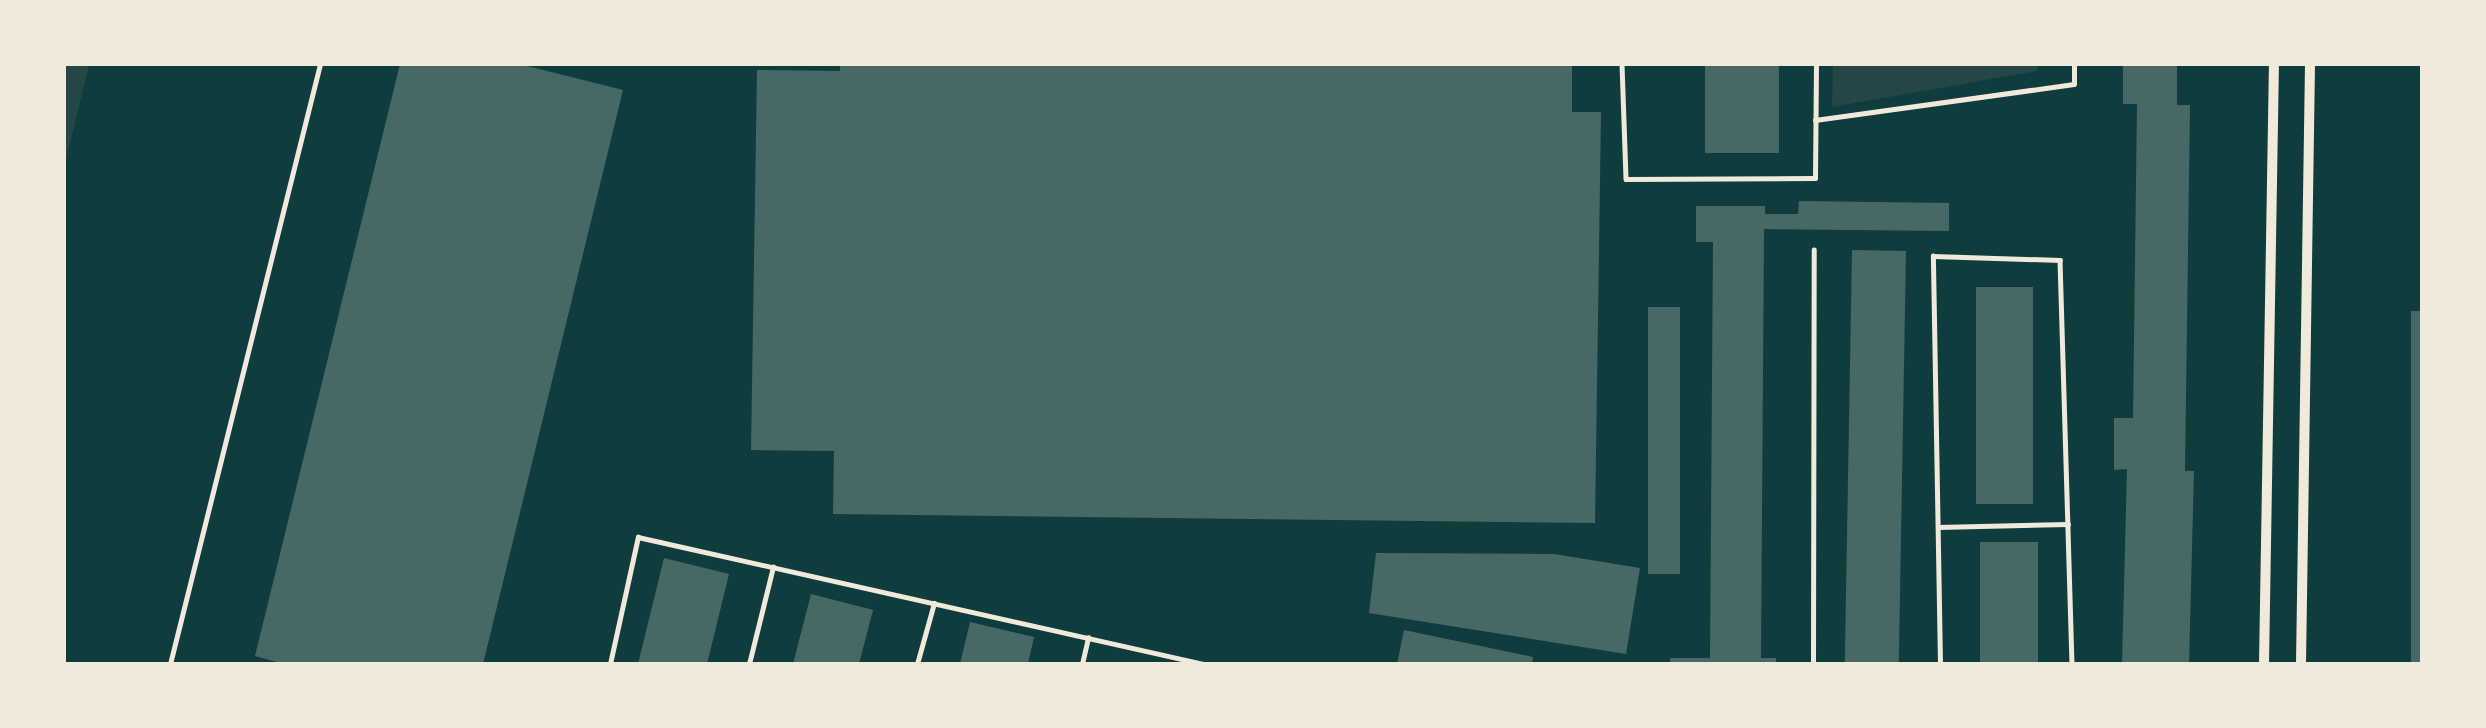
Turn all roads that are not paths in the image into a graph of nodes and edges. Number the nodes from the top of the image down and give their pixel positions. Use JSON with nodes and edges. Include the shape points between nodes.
{"nodes":[{"id":1,"x":320,"y":64,"type":"edge"},
{"id":2,"x":1622,"y":64,"type":"edge"},
{"id":3,"x":1816,"y":64,"type":"edge"},
{"id":4,"x":2074,"y":64,"type":"edge"},
{"id":5,"x":2274,"y":64,"type":"edge"},
{"id":6,"x":2310,"y":64,"type":"edge"},
{"id":7,"x":1815,"y":120,"type":"junction"},
{"id":8,"x":1814,"y":250,"type":"dead end"},
{"id":9,"x":2068,"y":524,"type":"junction"},
{"id":10,"x":1938,"y":527,"type":"junction"},
{"id":11,"x":773,"y":567,"type":"junction"},
{"id":12,"x":934,"y":603,"type":"junction"},
{"id":13,"x":1088,"y":638,"type":"junction"},
{"id":14,"x":170,"y":663,"type":"edge"},
{"id":15,"x":610,"y":663,"type":"edge"},
{"id":16,"x":749,"y":663,"type":"edge"},
{"id":17,"x":917,"y":663,"type":"edge"},
{"id":18,"x":1082,"y":663,"type":"edge"},
{"id":19,"x":1204,"y":663,"type":"edge"},
{"id":20,"x":1813,"y":663,"type":"edge"},
{"id":21,"x":1940,"y":663,"type":"edge"},
{"id":22,"x":2072,"y":663,"type":"edge"},
{"id":23,"x":2264,"y":663,"type":"edge"},
{"id":24,"x":2301,"y":663,"type":"edge"}],
"edges":[{"from":1,"to":14,"type":"lane"},
{"from":2,"to":7,"type":"lane","via":[[1626,179],[1815,178]]},
{"from":3,"to":7,"type":"lane"},
{"from":4,"to":7,"type":"lane","via":[[2074,84]]},
{"from":5,"to":23,"type":"street"},
{"from":6,"to":24,"type":"street"},
{"from":8,"to":20,"type":"lane"},
{"from":9,"to":10,"type":"lane"},
{"from":9,"to":10,"type":"lane","via":[[2060,260],[1933,256]]},
{"from":9,"to":22,"type":"lane"},
{"from":10,"to":21,"type":"lane"},
{"from":11,"to":12,"type":"lane"},
{"from":11,"to":15,"type":"lane","via":[[638,537]]},
{"from":11,"to":16,"type":"lane"},
{"from":12,"to":13,"type":"lane"},
{"from":12,"to":17,"type":"lane"},
{"from":13,"to":18,"type":"lane"},
{"from":13,"to":19,"type":"lane"}]}
